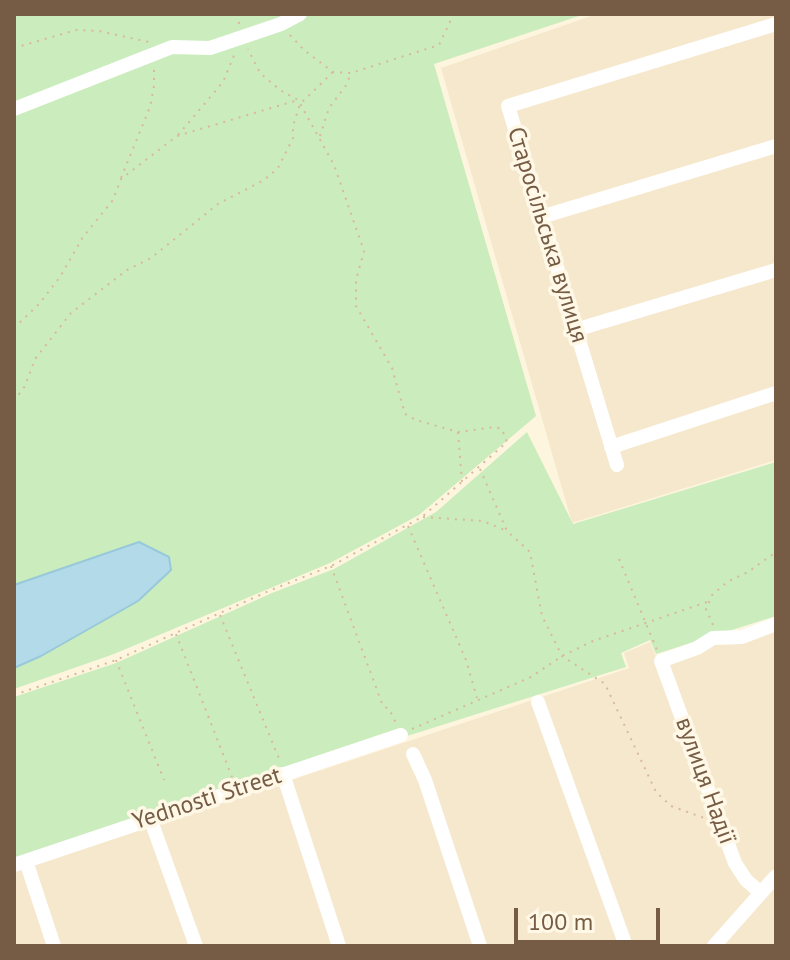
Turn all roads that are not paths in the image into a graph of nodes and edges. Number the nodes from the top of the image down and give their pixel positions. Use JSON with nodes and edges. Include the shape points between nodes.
{"nodes":[{"id":1,"x":300,"y":14,"type":"edge"},
{"id":2,"x":776,"y":24,"type":"edge"},
{"id":3,"x":14,"y":109,"type":"edge"},
{"id":4,"x":776,"y":146,"type":"edge"},
{"id":5,"x":541,"y":217,"type":"junction"},
{"id":6,"x":776,"y":270,"type":"edge"},
{"id":7,"x":575,"y":330,"type":"junction"},
{"id":8,"x":776,"y":393,"type":"edge"},
{"id":9,"x":611,"y":447,"type":"junction"},
{"id":10,"x":617,"y":465,"type":"dead end"},
{"id":11,"x":776,"y":624,"type":"edge"},
{"id":12,"x":538,"y":702,"type":"dead end"},
{"id":13,"x":401,"y":735,"type":"road end"},
{"id":14,"x":413,"y":754,"type":"dead end"},
{"id":15,"x":284,"y":774,"type":"junction"},
{"id":16,"x":150,"y":818,"type":"junction"},
{"id":17,"x":20,"y":863,"type":"edge"},
{"id":18,"x":776,"y":876,"type":"edge"},
{"id":19,"x":761,"y":893,"type":"junction"},
{"id":20,"x":54,"y":946,"type":"edge"},
{"id":21,"x":196,"y":946,"type":"edge"},
{"id":22,"x":339,"y":946,"type":"edge"},
{"id":23,"x":480,"y":946,"type":"edge"},
{"id":24,"x":626,"y":946,"type":"edge"},
{"id":25,"x":714,"y":946,"type":"edge"}],
"edges":[{"from":1,"to":3,"type":"street","via":[[210,48],[172,47]]},
{"from":2,"to":5,"type":"street","name":"Старосільська вулиця","via":[[508,106]]},
{"from":4,"to":5,"type":"street"},
{"from":5,"to":7,"type":"street","name":"Старосільська вулиця"},
{"from":6,"to":7,"type":"street"},
{"from":7,"to":9,"type":"street","name":"Старосільська вулиця"},
{"from":8,"to":9,"type":"street"},
{"from":9,"to":10,"type":"street","name":"Старосільська вулиця"},
{"from":11,"to":19,"type":"street","name":"вулиця Надії","via":[[742,637],[721,636],[661,661],[735,863]]},
{"from":12,"to":24,"type":"street"},
{"from":13,"to":15,"type":"street","name":"Yednosti Street"},
{"from":14,"to":23,"type":"street"},
{"from":15,"to":16,"type":"street","name":"Yednosti Street"},
{"from":15,"to":22,"type":"street"},
{"from":16,"to":17,"type":"street","name":"Yednosti Street"},
{"from":16,"to":21,"type":"street"},
{"from":17,"to":20,"type":"street"},
{"from":18,"to":19,"type":"street"},
{"from":19,"to":25,"type":"street"}]}
